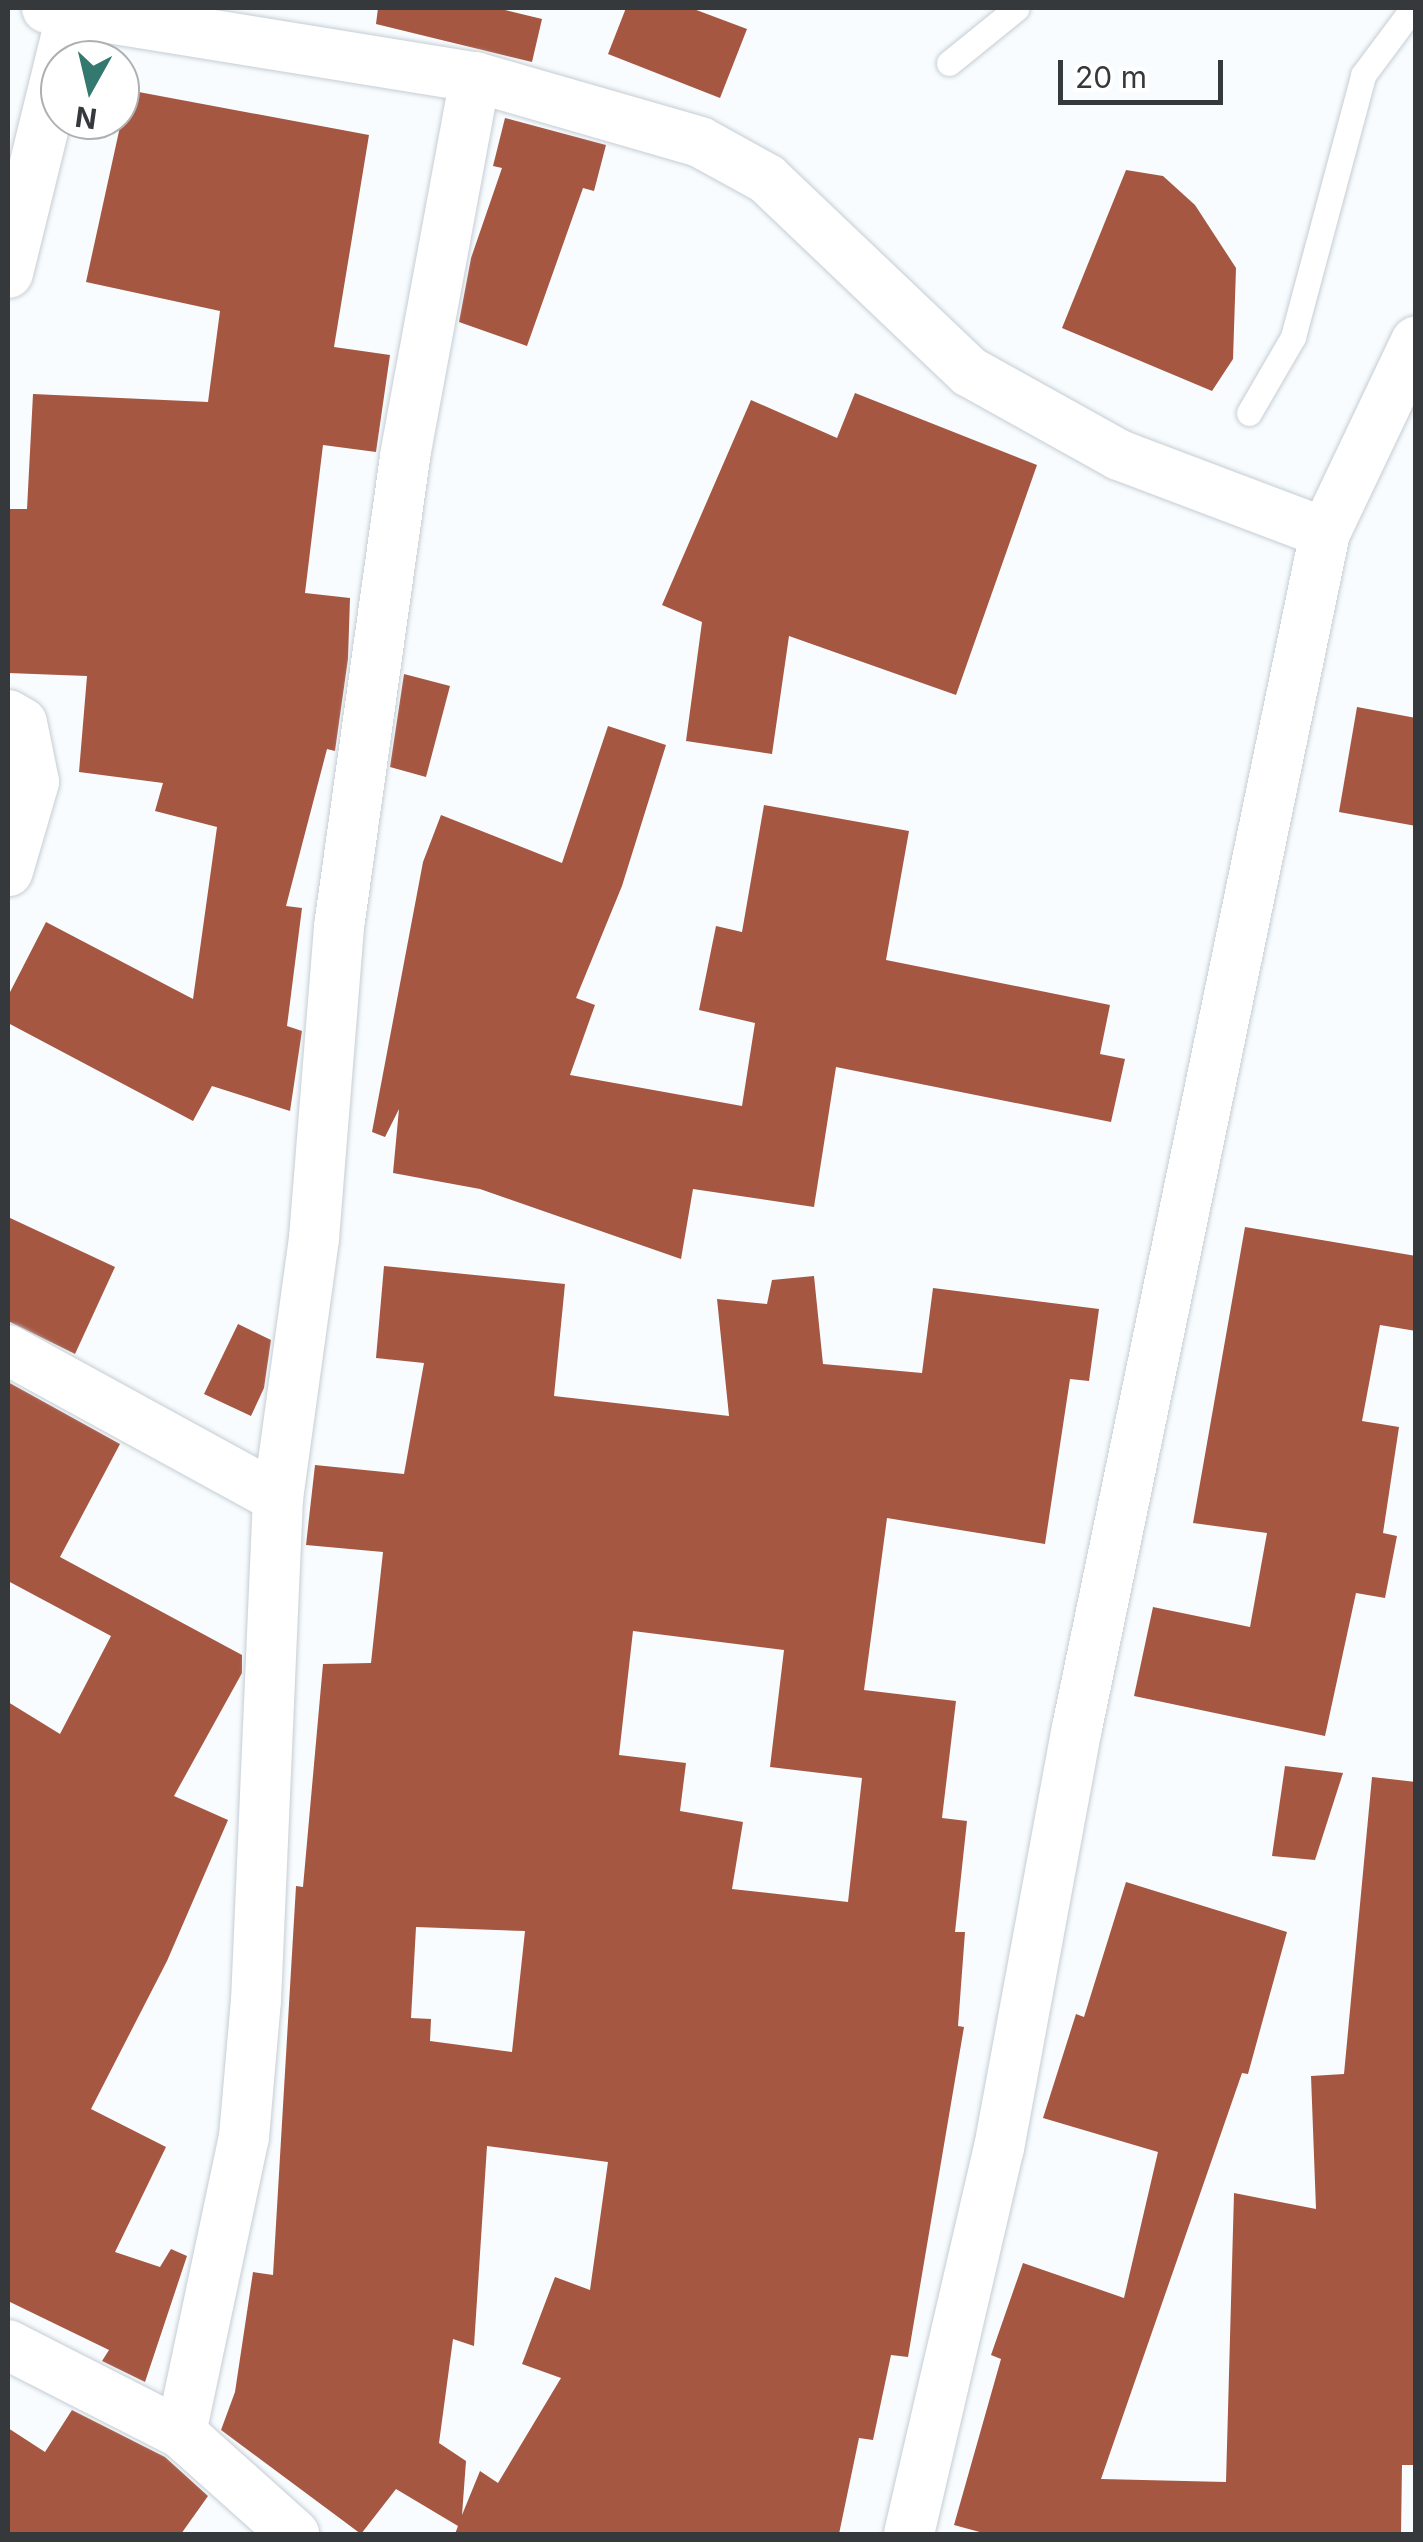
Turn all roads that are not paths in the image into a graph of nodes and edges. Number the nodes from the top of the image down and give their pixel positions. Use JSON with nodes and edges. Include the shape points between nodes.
{"nodes":[{"id":1,"x":1018,"y":8,"type":"edge"},
{"id":2,"x":1413,"y":8,"type":"edge"},
{"id":3,"x":59,"y":10,"type":"edge"},
{"id":4,"x":949,"y":63,"type":"dead end"},
{"id":5,"x":474,"y":77,"type":"junction"},
{"id":6,"x":8,"y":273,"type":"edge"},
{"id":7,"x":1416,"y":342,"type":"edge"},
{"id":8,"x":1250,"y":414,"type":"dead end"},
{"id":9,"x":1325,"y":533,"type":"junction"},
{"id":10,"x":8,"y":715,"type":"edge"},
{"id":11,"x":8,"y":871,"type":"edge"},
{"id":12,"x":8,"y":1350,"type":"edge"},
{"id":13,"x":278,"y":1498,"type":"junction"},
{"id":14,"x":8,"y":2345,"type":"edge"},
{"id":15,"x":181,"y":2433,"type":"junction"},
{"id":16,"x":294,"y":2534,"type":"edge"},
{"id":17,"x":909,"y":2534,"type":"edge"}],
"edges":[{"from":1,"to":4,"type":"lane"},
{"from":2,"to":8,"type":"lane","via":[[1363,75],[1293,337]]},
{"from":3,"to":5,"type":"street"},
{"from":3,"to":6,"type":"street"},
{"from":5,"to":9,"type":"street","via":[[700,142],[767,179],[970,372],[1119,455]]},
{"from":5,"to":13,"type":"street","via":[[405,456],[338,927],[314,1238]]},
{"from":7,"to":9,"type":"street"},
{"from":9,"to":17,"type":"street","via":[[1081,1709],[999,2148]]},
{"from":10,"to":11,"type":"street","via":[[22,723],[34,782]]},
{"from":12,"to":13,"type":"street"},
{"from":13,"to":15,"type":"street","via":[[244,2138]]},
{"from":14,"to":15,"type":"street"},
{"from":15,"to":16,"type":"street"}]}
